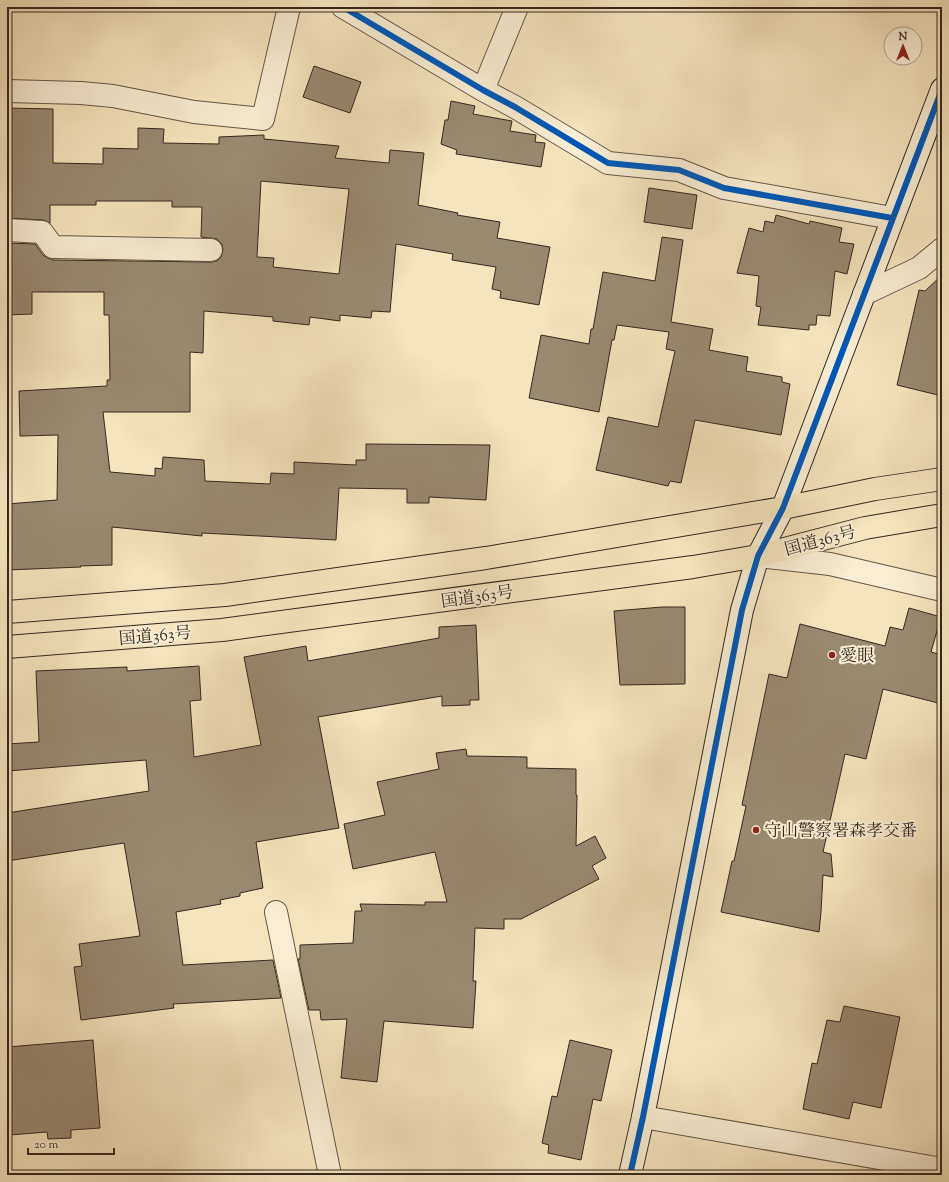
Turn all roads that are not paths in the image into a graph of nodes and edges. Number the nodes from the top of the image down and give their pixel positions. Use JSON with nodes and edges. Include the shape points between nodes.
{"nodes":[{"id":1,"x":289,"y":7,"type":"edge"},
{"id":2,"x":342,"y":7,"type":"edge"},
{"id":3,"x":517,"y":7,"type":"edge"},
{"id":4,"x":942,"y":89,"type":"edge"},
{"id":5,"x":483,"y":90,"type":"junction"},
{"id":6,"x":7,"y":91,"type":"edge"},
{"id":7,"x":892,"y":218,"type":"junction"},
{"id":8,"x":7,"y":230,"type":"edge"},
{"id":9,"x":942,"y":249,"type":"edge"},
{"id":10,"x":211,"y":250,"type":"dead end"},
{"id":11,"x":864,"y":294,"type":"junction"},
{"id":12,"x":942,"y":479,"type":"edge"},
{"id":13,"x":783,"y":508,"type":"junction"},
{"id":14,"x":942,"y":515,"type":"edge"},
{"id":15,"x":758,"y":556,"type":"junction"},
{"id":16,"x":942,"y":590,"type":"edge"},
{"id":17,"x":7,"y":612,"type":"edge"},
{"id":18,"x":7,"y":647,"type":"edge"},
{"id":19,"x":276,"y":912,"type":"dead end"},
{"id":20,"x":643,"y":1117,"type":"junction"},
{"id":21,"x":942,"y":1169,"type":"edge"},
{"id":22,"x":330,"y":1175,"type":"edge"},
{"id":23,"x":630,"y":1175,"type":"edge"}],
"edges":[{"from":1,"to":6,"type":"street","via":[[263,119],[194,112],[113,96]]},
{"from":2,"to":5,"type":"street"},
{"from":3,"to":5,"type":"street"},
{"from":4,"to":7,"type":"street"},
{"from":5,"to":7,"type":"street","via":[[608,163],[679,170],[724,188]]},
{"from":7,"to":11,"type":"street"},
{"from":8,"to":10,"type":"street","via":[[42,232],[53,247]]},
{"from":9,"to":11,"type":"street","via":[[919,268]]},
{"from":11,"to":13,"type":"street"},
{"from":12,"to":13,"type":"highway","name":"国道363号"},
{"from":13,"to":15,"type":"street"},
{"from":13,"to":17,"type":"highway","name":"国道363号","via":[[486,558],[225,595]]},
{"from":14,"to":15,"type":"highway","name":"国道363号","via":[[865,528]]},
{"from":15,"to":16,"type":"street","via":[[830,564]]},
{"from":15,"to":18,"type":"highway","name":"国道363号","via":[[693,567],[222,630]]},
{"from":15,"to":20,"type":"street","via":[[742,610]]},
{"from":19,"to":22,"type":"street"},
{"from":20,"to":21,"type":"street"},
{"from":20,"to":23,"type":"street"}]}
